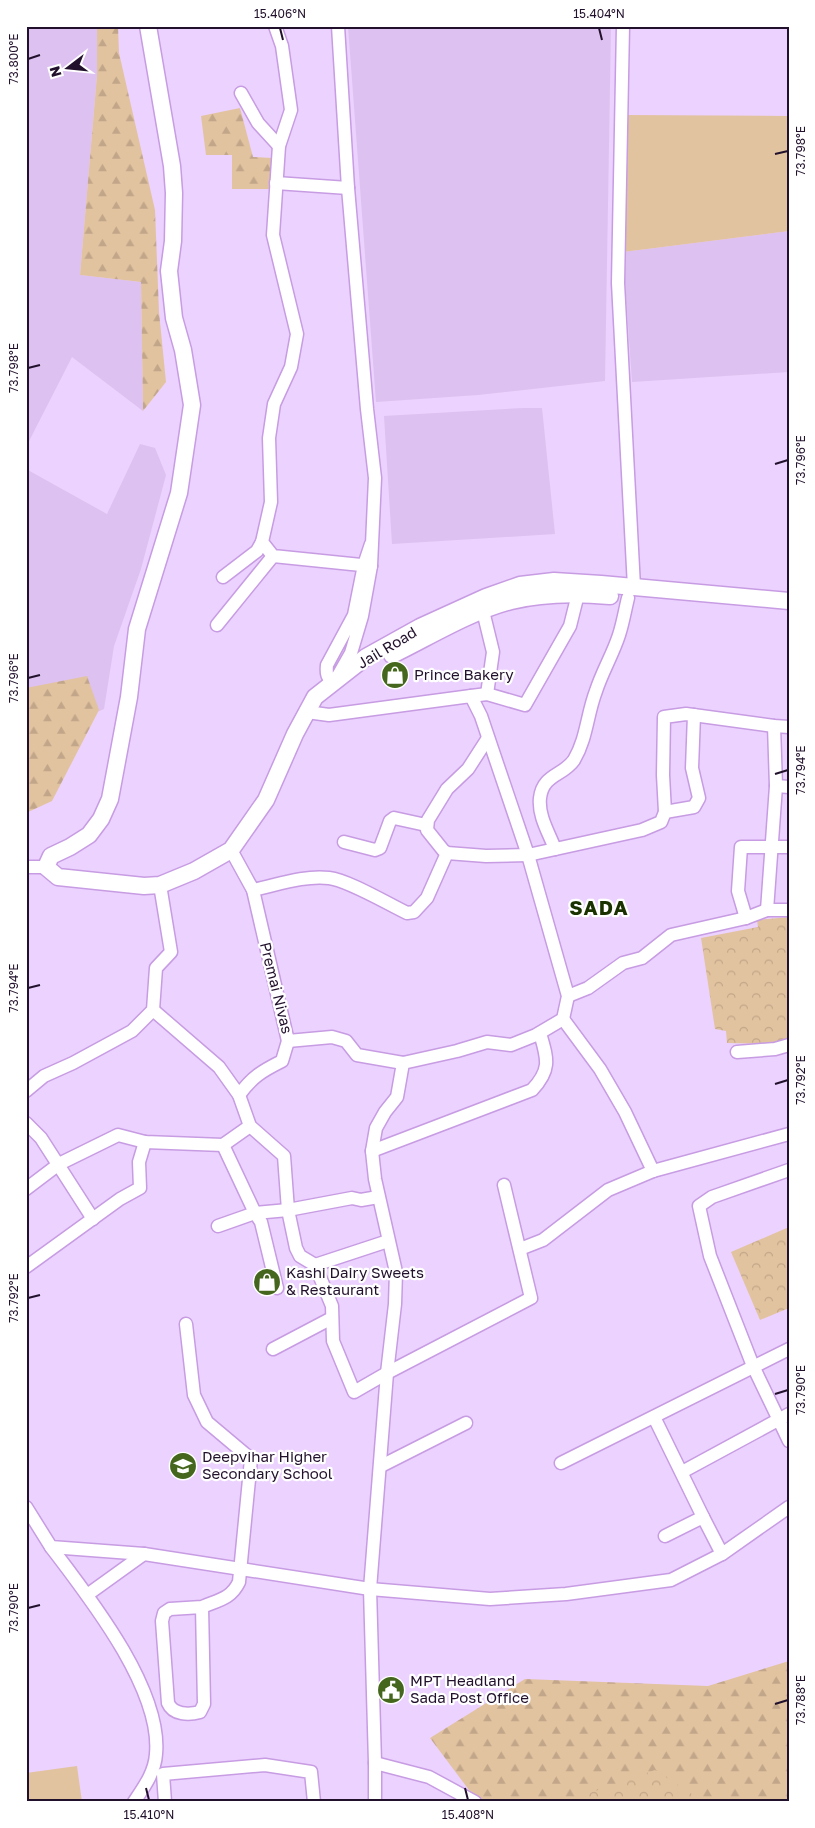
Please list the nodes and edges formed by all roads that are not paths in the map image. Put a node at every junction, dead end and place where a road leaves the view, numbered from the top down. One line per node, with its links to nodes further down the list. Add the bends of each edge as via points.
1 (148, 26): 39 (main road, via 172,166 173,242 169,271 174,318 192,405 179,492 137,629 129,697 110,799 101,819 89,834 51,856)
2 (274, 26): 6 (street, via 282,46 290,110)
3 (338, 26): 8 (street)
4 (623, 26): 13 (street, via 618,282)
5 (242, 93): 6 (street, via 258,123)
6 (279, 146): 7 (street)
7 (276, 183): 8 (street); 9 (street, via 273,235 297,334 291,367 274,404 268,438 271,502)
8 (348, 188): 11 (street, via 375,478)
9 (262, 542): 10 (street); 12 (street, via 257,551)
10 (273, 556): 11 (street); 18 (street)
11 (367, 565): 19 (street, via 362,616 351,653)
12 (223, 577)
13 (631, 592): 14 (main road, Jail Road); 15 (main road, Jail Road); 17 (main road, Jail Road); 19 (main road, Jail Road, via 554,581 520,585 486,596 420,628 366,657); 34 (street, via 620,635 595,692 586,734 573,761 543,787 541,811)
14 (578, 594): 16 (main road, Jail Road, via 532,596); 20 (street, via 570,626 525,705)
15 (789, 601)
16 (483, 611): 19 (main road, Jail Road, via 344,681); 20 (street, via 493,652)
17 (789, 612)
18 (217, 625)
19 (334, 683): 22 (main road, via 315,697)
20 (487, 694): 21 (street)
21 (471, 696): 22 (street, via 329,715); 26 (street)
22 (306, 712): 35 (main road, via 266,800)
23 (694, 716): 24 (street); 29 (street, via 692,768 699,798 694,807); 29 (street, via 664,717)
24 (774, 726): 25 (street); 27 (street)
25 (789, 727)
26 (488, 738): 30 (street, via 468,769 447,789); 37 (street)
27 (776, 786): 28 (street); 32 (street)
28 (789, 787)
29 (666, 812): 34 (street, via 661,822 642,830)
30 (426, 825): 31 (street, via 394,818 380,848 375,850); 36 (street)
31 (344, 842)
32 (772, 846): 33 (street); 42 (street); 44 (street, via 741,847 738,891)
33 (789, 848)
34 (555, 849): 37 (street)
35 (231, 850): 40 (main road); 41 (street, Premai Nivas)
36 (447, 853): 37 (street, via 486,856); 41 (street, via 427,898 414,912 407,913 331,878 315,877)
37 (528, 854): 45 (street)
38 (26, 867): 39 (street)
39 (46, 867): 40 (main road, via 58,877)
40 (160, 885): 46 (street, via 171,952 156,968)
41 (252, 890): 49 (street, Premai Nivas)
42 (767, 910): 43 (street); 44 (street)
43 (789, 910)
44 (746, 918): 45 (street, via 671,935 642,958 623,963 588,988)
45 (568, 996): 47 (street)
46 (153, 1010): 53 (street, via 132,1030 44,1076); 54 (street, via 220,1067)
47 (563, 1019): 48 (street); 63 (street, via 605,1078)
48 (540, 1033): 52 (street, via 511,1045 487,1042); 60 (street, via 547,1056 546,1066 543,1078 532,1090)
49 (288, 1041): 52 (street, Premai Nivas, via 332,1037 346,1041 357,1055); 54 (street, via 282,1061 261,1071)
50 (789, 1045): 51 (street, via 776,1050)
51 (736, 1052)
52 (403, 1063): 60 (street, via 397,1097 376,1128)
53 (26, 1091)
54 (239, 1095): 56 (street)
55 (26, 1123): 61 (street)
56 (250, 1126): 59 (street); 67 (street, via 284,1156)
57 (789, 1134): 63 (street)
58 (145, 1142): 59 (street); 61 (street, via 118,1135); 69 (street, via 138,1162 140,1188)
59 (223, 1145): 68 (street)
60 (372, 1150): 66 (street)
61 (59, 1164): 65 (street); 69 (street)
62 (789, 1170): 80 (street, via 712,1197 699,1206 710,1256)
63 (653, 1171): 72 (street, via 608,1190 543,1240)
64 (504, 1185): 72 (street)
65 (26, 1189)
66 (378, 1197): 67 (street, via 352,1198); 71 (street)
67 (288, 1210): 68 (street); 73 (street, via 296,1248 300,1256)
68 (255, 1213): 70 (street); 75 (street, via 261,1222)
69 (93, 1219): 74 (street)
70 (218, 1226)
71 (388, 1241): 73 (street); 81 (street, via 396,1272)
72 (520, 1249): 81 (street, via 531,1298)
73 (315, 1265): 76 (street, via 332,1306)
74 (26, 1267)
75 (277, 1288)
76 (332, 1318): 78 (street); 81 (street, via 333,1341 354,1392)
77 (186, 1324): 96 (street, via 194,1394 208,1422 251,1459)
78 (273, 1349)
79 (789, 1349): 80 (street)
80 (753, 1366): 82 (street); 83 (street)
81 (387, 1372): 87 (street)
82 (784, 1416): 85 (street); 88 (street)
83 (654, 1417): 86 (street); 88 (street)
84 (466, 1423): 87 (street)
85 (789, 1441)
86 (561, 1463)
87 (381, 1466): 97 (street)
88 (682, 1472): 91 (street)
89 (789, 1507): 95 (street)
90 (26, 1508): 93 (street)
91 (703, 1517): 92 (street); 95 (street)
92 (665, 1536)
93 (51, 1547): 94 (street); 98 (street)
94 (144, 1554): 96 (street); 98 (street)
95 (722, 1554): 97 (street, via 671,1580 566,1594 490,1599)
96 (242, 1569): 97 (street); 99 (street, via 235,1592)
97 (370, 1589): 100 (street)
98 (88, 1595): 101 (street, via 130,1662 156,1730 156,1755 149,1780)
99 (202, 1606): 99 (street, via 204,1704 200,1712 177,1712 168,1703 162,1621 164,1613 170,1609)
100 (375, 1763): 104 (street); 105 (street, via 429,1777)
101 (134, 1802)
102 (165, 1802): 103 (street, via 163,1774 265,1765 311,1772)
103 (314, 1802)
104 (375, 1802)
105 (475, 1802)

